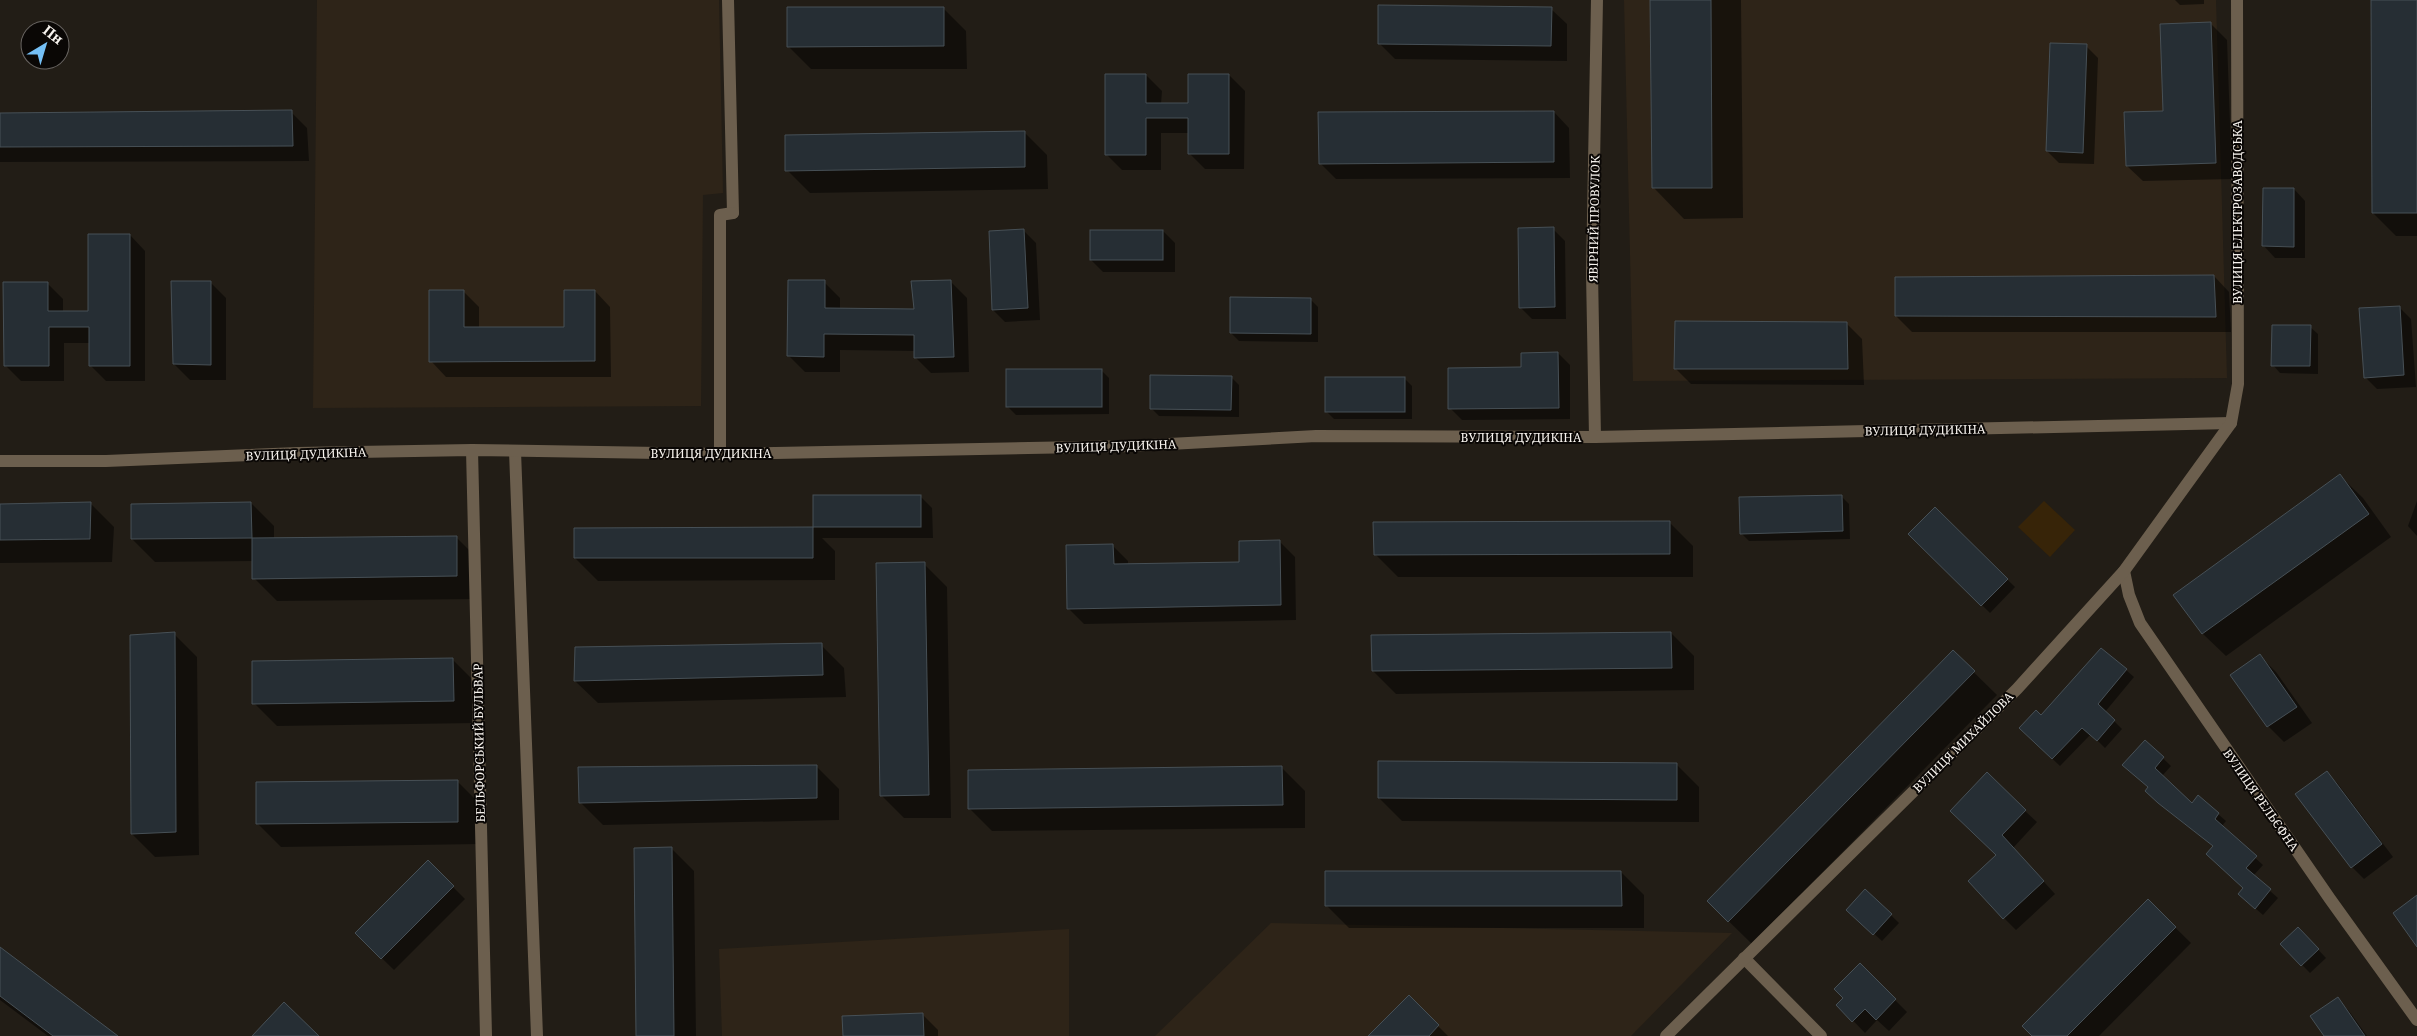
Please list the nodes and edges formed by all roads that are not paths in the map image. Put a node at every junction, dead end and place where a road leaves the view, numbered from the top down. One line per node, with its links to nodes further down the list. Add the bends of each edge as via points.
1 (728, 0): 8 (street, via 733,213 720,215)
2 (1597, 0): 5 (street, ЯВІРНИЙ ПРОВУЛОК, via 1592,273)
3 (2237, 0): 4 (street, ВУЛИЦЯ ЕЛЕКТРОЗАВОДСЬКА, via 2238,384)
4 (2232, 423): 5 (street, ВУЛИЦЯ ДУДИКІНА); 10 (street, ВУЛИЦЯ МИХАЙЛОВА)
5 (1595, 437): 8 (street, ВУЛИЦЯ ДУДИКІНА, via 1316,436 1132,446)
6 (472, 450): 7 (street, ВУЛИЦЯ ДУДИКІНА); 9 (street, ВУЛИЦЯ ДУДИКІНА); 13 (street, БЕЛЬФОРСЬКИЙ БУЛЬВАР)
7 (515, 451): 8 (street, ВУЛИЦЯ ДУДИКІНА); 14 (street)
8 (720, 454)
9 (0, 462)
10 (2124, 571): 11 (street, ВУЛИЦЯ МИХАЙЛОВА, via 2017,688); 12 (street, ВУЛИЦЯ РЕЛЬЄФНА, via 2140,623)
11 (1744, 958): 15 (street, ВУЛИЦЯ МИХАЙЛОВА); 16 (street)
12 (2417, 1020)
13 (486, 1036)
14 (536, 1036)
15 (1666, 1036)
16 (1821, 1036)

